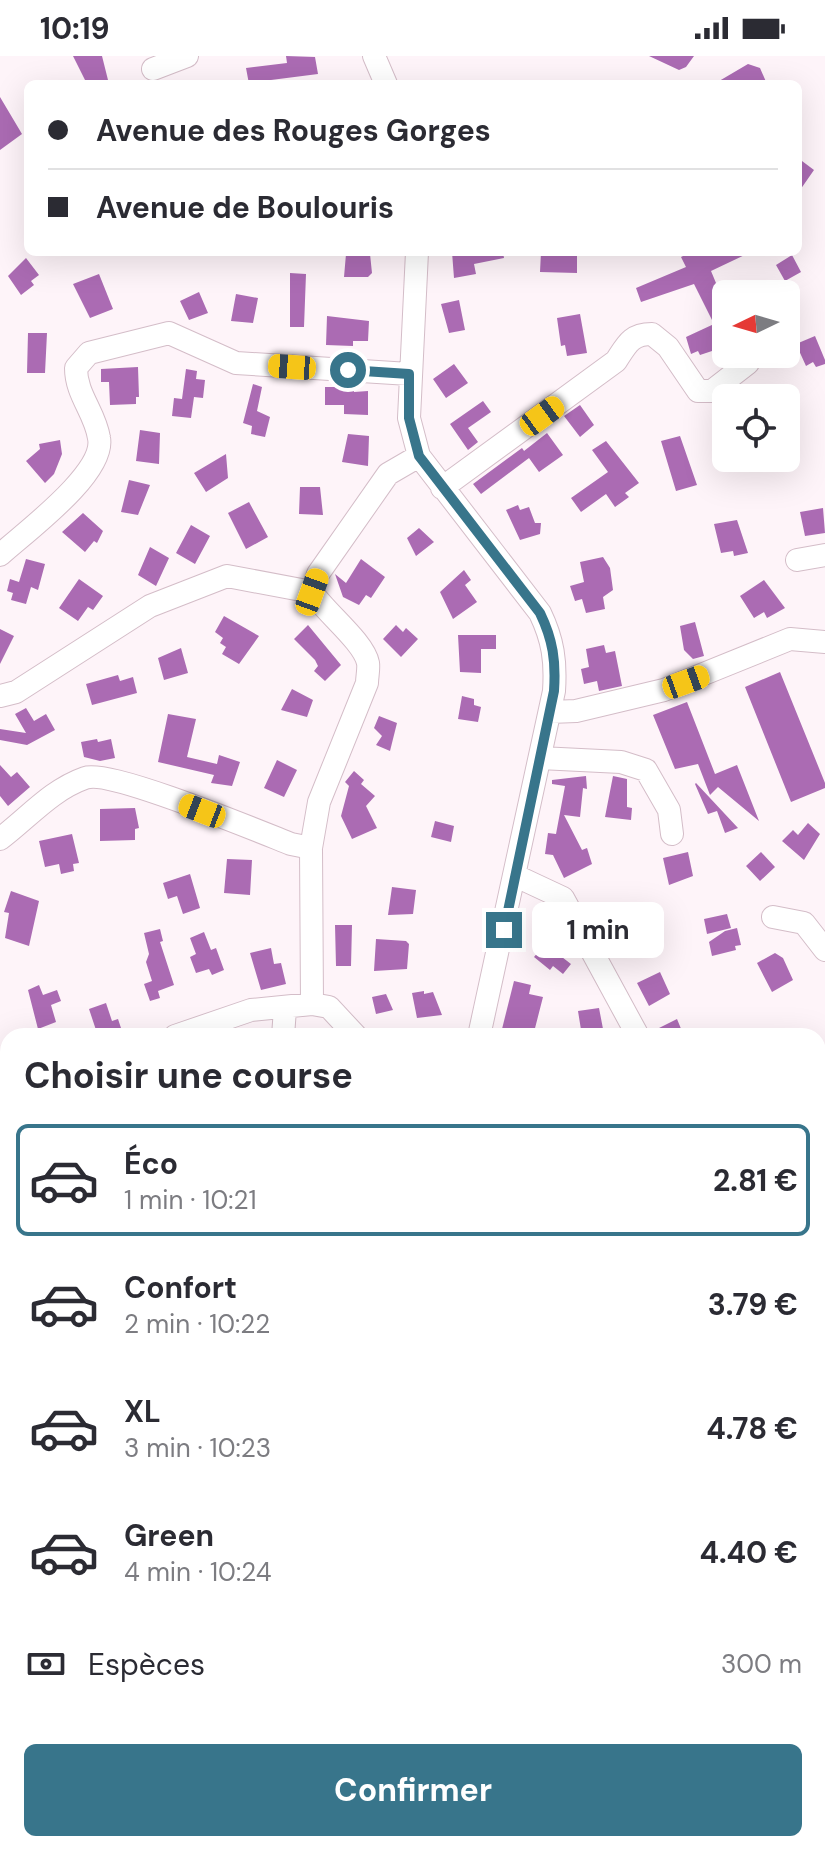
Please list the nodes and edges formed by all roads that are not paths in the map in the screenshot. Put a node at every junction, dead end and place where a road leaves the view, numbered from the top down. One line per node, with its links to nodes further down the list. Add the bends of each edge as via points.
1 (187, 56): 3 (street)
2 (374, 56): 4 (street)
3 (153, 69)
4 (384, 80)
5 (417, 256): 7 (street)
6 (742, 368): 9 (street, via 712,391 698,391 668,347 652,334 638,334 616,361)
7 (409, 374): 8 (street, via 409,418); 10 (street, via 236,363 169,333 89,353 76,368 76,386 100,442 96,459 83,479)
8 (419, 456): 9 (street); 13 (street, via 388,474 318,574)
9 (442, 488): 16 (street, via 540,613 556,664)
10 (0, 555)
11 (825, 555): 12 (street)
12 (797, 560)
13 (312, 592): 15 (street, via 227,576 150,606 16,692); 20 (street, via 368,663 367,683 319,802)
14 (825, 642): 16 (street, via 790,639 664,690)
15 (0, 696)
16 (550, 712): 17 (street)
17 (540, 758): 18 (street, via 621,762 646,770 669,810); 21 (street)
18 (672, 834)
19 (0, 839): 20 (street, via 53,793 89,776 144,789)
20 (311, 848): 24 (street)
21 (516, 876): 29 (street); 30 (street, via 563,898)
22 (773, 917): 23 (street, via 804,923)
23 (825, 950)
24 (312, 1004): 25 (street); 28 (street, via 329,1007)
25 (285, 1009): 26 (street, via 251,1010); 27 (street)
26 (198, 1028)
27 (284, 1028)
28 (349, 1028)
29 (481, 1028)
30 (634, 1028)

